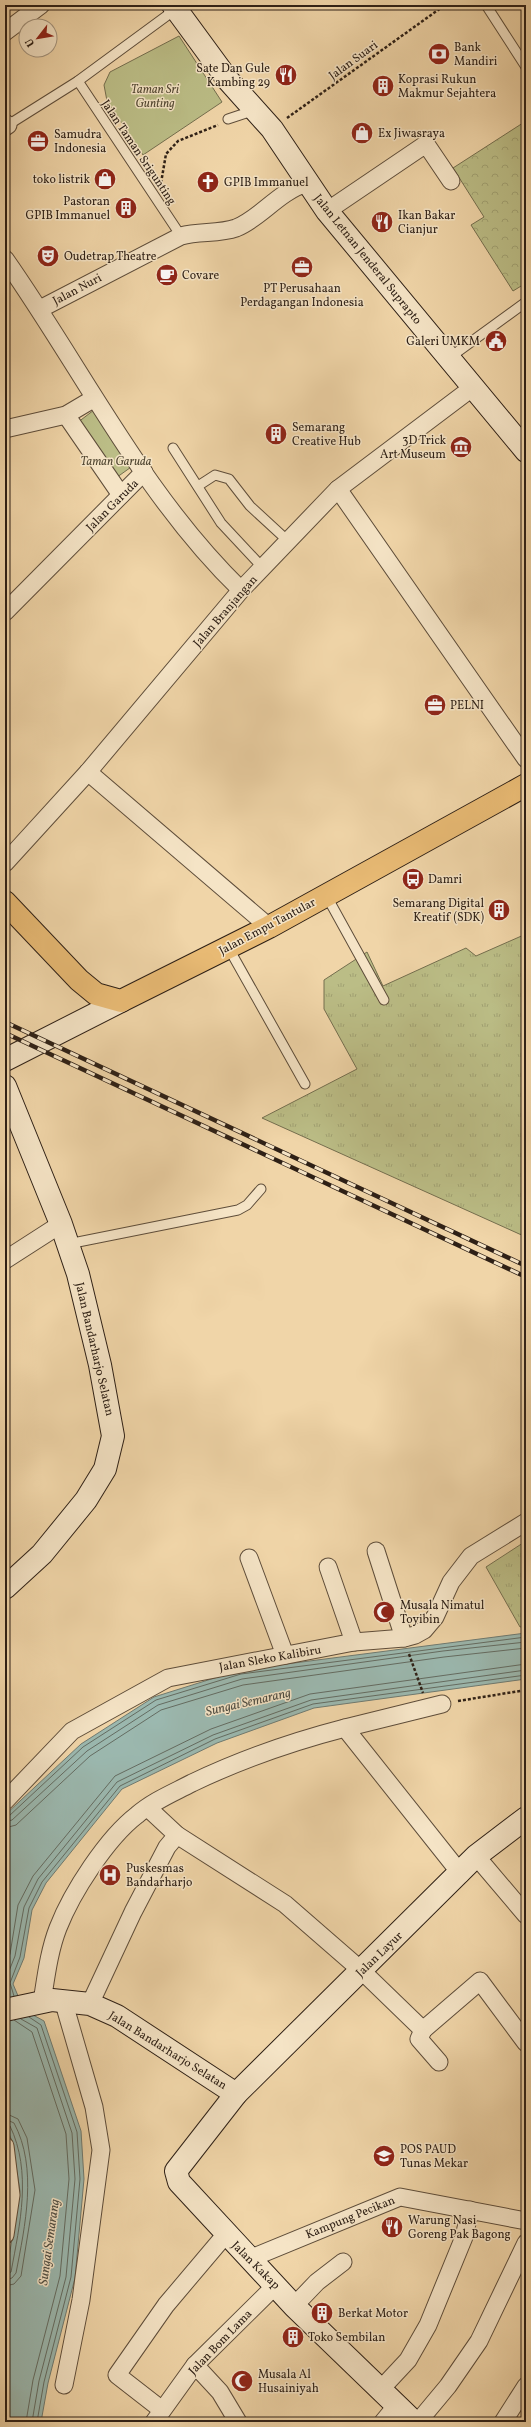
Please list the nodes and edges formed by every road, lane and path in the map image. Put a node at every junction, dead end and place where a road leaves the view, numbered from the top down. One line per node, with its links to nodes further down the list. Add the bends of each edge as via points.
1 (41, 5): 5 (street)
2 (445, 5): 11 (path, Jalan Suari)
3 (486, 5): 6 (lane)
4 (177, 6): 7 (lane); 8 (street, Jalan Letnan Jenderal Suprapto, via 228,80)
5 (5, 32)
6 (526, 67)
7 (78, 81): 10 (lane); 14 (lane, Jalan Taman Srigunting)
8 (256, 110): 9 (lane); 11 (street, Jalan Letnan Jenderal Suprapto)
9 (228, 119): 14 (path, via 178,141 166,154)
10 (6, 125)
11 (272, 129): 13 (street, Jalan Letnan Jenderal Suprapto)
12 (451, 181): 15 (street, via 426,144)
13 (307, 183): 15 (street, Jalan Letnan Jenderal Suprapto); 16 (street, Jalan Nuri, via 291,188 236,228)
14 (157, 201): 16 (lane, Jalan Taman Srigunting)
15 (327, 211): 20 (street, Jalan Letnan Jenderal Suprapto)
16 (181, 236): 19 (street, Jalan Nuri)
17 (5, 259): 19 (street)
18 (526, 302): 20 (lane)
19 (40, 309): 22 (street)
20 (448, 359): 21 (street, Jalan Letnan Jenderal Suprapto)
21 (472, 388): 26 (street, Jalan Letnan Jenderal Suprapto); 29 (street, Jalan Branjangan)
22 (93, 399): 23 (street); 27 (street)
23 (66, 416): 24 (street); 30 (street)
24 (5, 429)
25 (173, 448): 28 (lane)
26 (526, 451)
27 (144, 472): 30 (street, Jalan Garuda); 33 (street, Jalan Garuda, via 195,541)
28 (198, 486): 31 (lane, via 215,474 230,479 250,506); 32 (lane, via 221,523)
29 (338, 489): 31 (street, Jalan Branjangan); 35 (street)
30 (122, 495): 34 (street, Jalan Garuda)
31 (288, 541): 32 (street, Jalan Branjangan)
32 (263, 568): 33 (street, Jalan Branjangan)
33 (241, 590): 36 (street, Jalan Branjangan)
34 (5, 612)
35 (526, 759)
36 (88, 772): 38 (street, Jalan Branjangan); 41 (street)
37 (526, 785): 39 (main road, Jalan Empu Tantular)
38 (5, 863)
39 (326, 895): 41 (main road, Jalan Empu Tantular); 43 (lane)
40 (5, 902): 44 (main road, via 79,980 96,994)
41 (269, 927): 42 (main road, Jalan Empu Tantular)
42 (228, 947): 44 (main road, Jalan Empu Tantular); 46 (lane)
43 (384, 1000)
44 (121, 1001): 45 (street, Jalan Empu Tantular)
45 (5, 1060)
46 (305, 1084)
47 (5, 1086): 49 (street, Jalan Bandarharjo Selatan)
48 (261, 1189): 49 (lane, via 247,1205 238,1210)
49 (65, 1234): 50 (street); 55 (street, Jalan Bandarharjo Selatan, via 78,1274 100,1365 113,1436 105,1469 86,1500 42,1554)
50 (5, 1260)
51 (526, 1522): 56 (street, Jalan Sleko Kalibiru, via 471,1556 451,1582 442,1605 431,1622 424,1630)
52 (376, 1551): 56 (street)
53 (249, 1558): 58 (street)
54 (328, 1567): 57 (street)
55 (5, 1588)
56 (404, 1638): 57 (street, Jalan Sleko Kalibiru)
57 (354, 1642): 58 (street, Jalan Sleko Kalibiru)
58 (285, 1655): 64 (street, Jalan Sleko Kalibiru, via 183,1674 159,1682 72,1731)
59 (410, 1655): 60 (path)
60 (422, 1689)
61 (526, 1690): 62 (path)
62 (442, 1704): 63 (street)
63 (345, 1728): 65 (street, via 282,1745 234,1763 160,1799); 69 (street)
64 (5, 1801)
65 (148, 1808): 67 (street); 73 (street, via 116,1834 70,1903 58,1928)
66 (526, 1818): 68 (street, Jalan Layur)
67 (177, 1835): 71 (street, via 285,1904); 74 (street, via 133,1912)
68 (476, 1856): 69 (street, Jalan Layur); 70 (street)
69 (461, 1874): 71 (street, Jalan Layur)
70 (526, 1915)
71 (362, 1971): 76 (street); 79 (street, Jalan Layur)
72 (63, 2000): 73 (street, Jalan Bandarharjo Selatan); 74 (street, Jalan Bandarharjo Selatan); 91 (street, via 94,2107 101,2150 81,2300)
73 (36, 2003): 75 (street, Jalan Bandarharjo Selatan)
74 (90, 2004): 79 (street, Jalan Bandarharjo Selatan, via 116,2016)
75 (5, 2010)
76 (423, 2030): 77 (street, via 480,1982); 78 (street, via 419,2039)
77 (526, 2043)
78 (439, 2062)
79 (236, 2094): 83 (street, Jalan Kakap, via 179,2165 176,2173 179,2182)
80 (5, 2146): 84 (street, via 11,2195)
81 (470, 2210): 82 (street, Kampung Pecikan); 86 (street, Kampung Pecikan, via 400,2197); 93 (street, via 464,2237 428,2325 408,2360)
82 (526, 2221)
83 (226, 2234): 86 (street, Jalan Kakap); 95 (street, via 166,2305 117,2376)
84 (5, 2235)
85 (526, 2243): 99 (street, via 479,2341 448,2386)
86 (249, 2259): 88 (street, Jalan Kakap)
87 (343, 2262): 89 (street, via 317,2282)
88 (276, 2284): 89 (street, Jalan Kakap); 90 (street, Jalan Bom Lama)
89 (294, 2306): 93 (street, Jalan Kakap)
90 (195, 2365): 95 (street, Jalan Bom Lama); 96 (street, via 220,2392)
91 (64, 2385)
92 (526, 2386): 100 (street)
93 (380, 2390): 94 (street, Jalan Kakap)
94 (396, 2405): 97 (street); 98 (street, Jalan Kakap)
95 (158, 2416)
96 (238, 2422)
97 (383, 2422)
98 (414, 2422)
99 (418, 2422)
100 (503, 2422)

